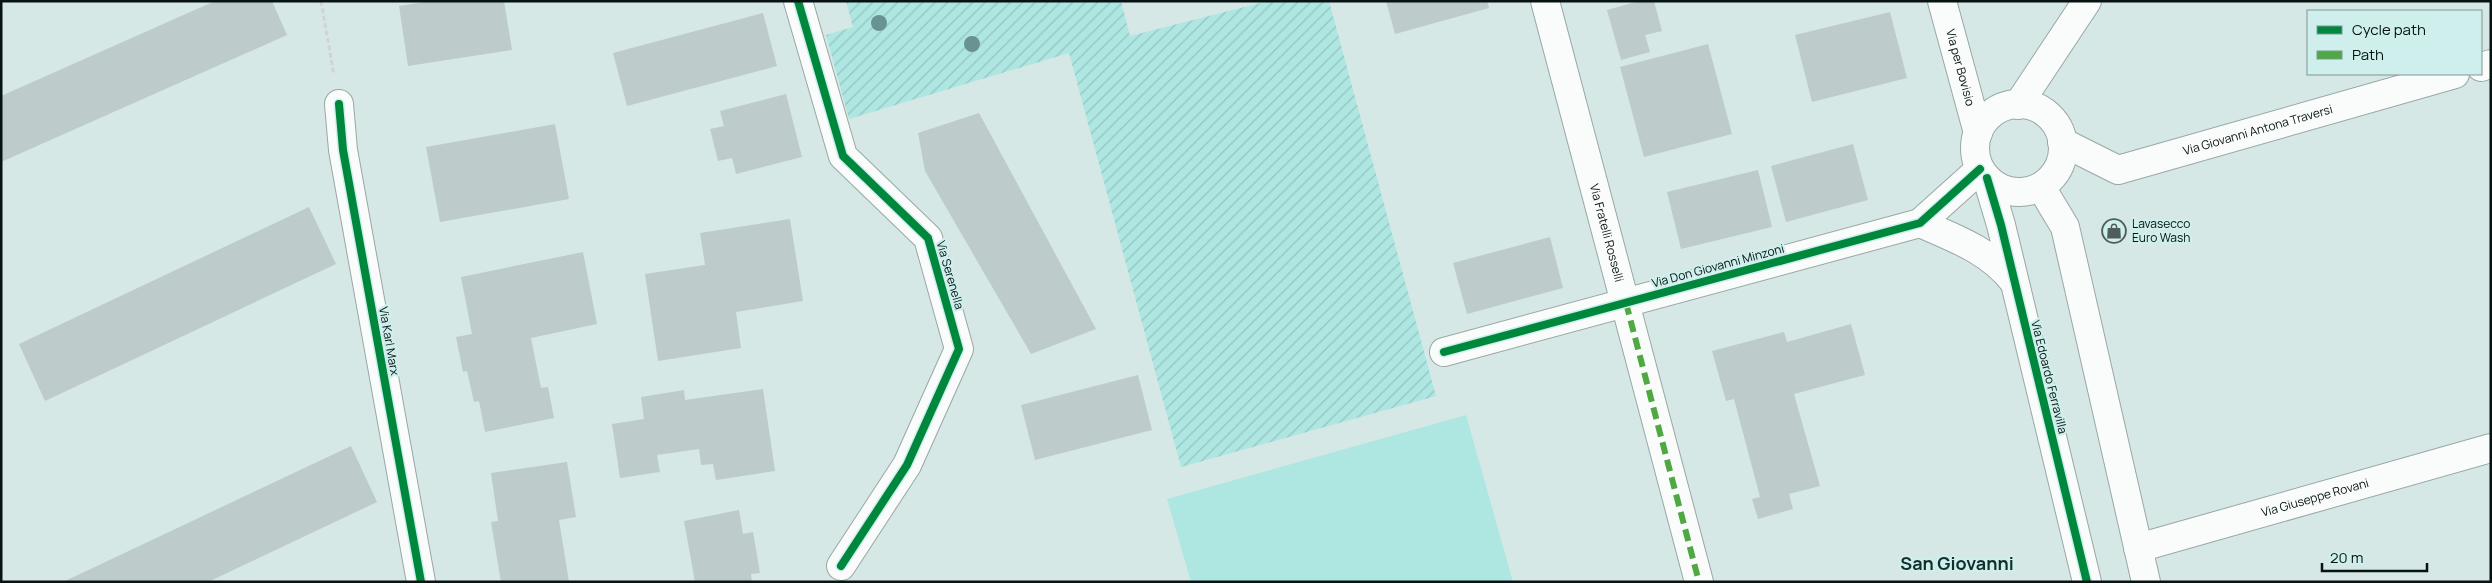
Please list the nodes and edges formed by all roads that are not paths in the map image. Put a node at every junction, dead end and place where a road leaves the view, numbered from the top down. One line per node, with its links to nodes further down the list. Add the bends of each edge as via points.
1 (798, 1): 18 (street, Via Serenella, via 843,156 928,238 959,349 907,465)
2 (1545, 1): 14 (street, Via Fratelli Rosselli)
3 (1942, 1): 8 (street, Via per Bovisio)
4 (2087, 1): 7 (street)
5 (2451, 75): 9 (street, Via Giovanni Antona Traversi, via 2118,170)
6 (339, 104): 19 (street, Via Karl Marx, via 343,150)
7 (2018, 104): 8 (street, via 1994,112); 9 (street, via 2042,111 2052,119)
8 (1978, 133): 10 (street, via 1976,157)
9 (2062, 142): 11 (street, via 2058,168)
10 (1984, 174): 11 (street, via 1999,187 2013,192 2028,192); 12 (street, Via Don Giovanni Minzoni); 13 (street, Via Edoardo Ferravilla, via 2001,225)
11 (2041, 187): 17 (street, via 2065,227)
12 (1920, 223): 13 (street, via 1990,257); 14 (street, Via Don Giovanni Minzoni)
13 (2014, 282): 21 (street, Via Edoardo Ferravilla)
14 (1626, 303): 15 (street, Via Don Giovanni Minzoni); 20 (street, Via Fratelli Rosselli)
15 (1444, 352)
16 (2491, 448): 17 (street, Via Giuseppe Rovani)
17 (2138, 548): 22 (street)
18 (841, 566)
19 (421, 582)
20 (1699, 582)
21 (2087, 582)
22 (2146, 582)

